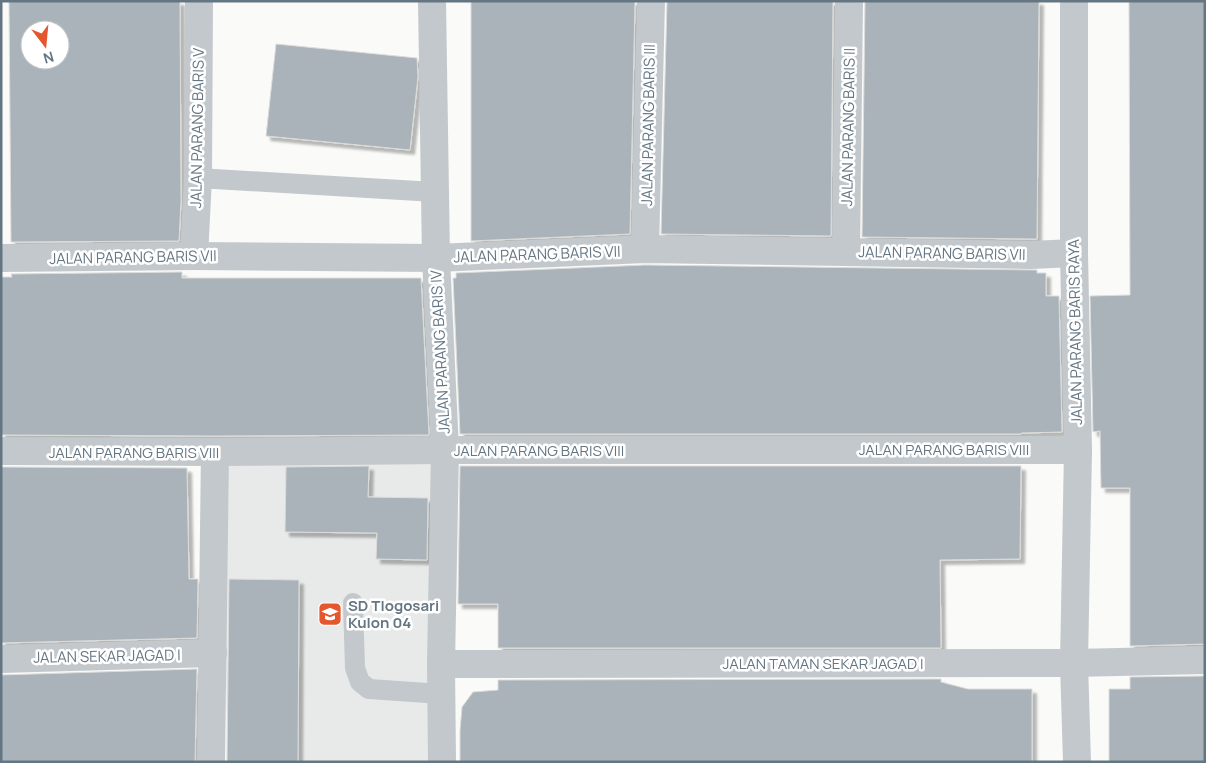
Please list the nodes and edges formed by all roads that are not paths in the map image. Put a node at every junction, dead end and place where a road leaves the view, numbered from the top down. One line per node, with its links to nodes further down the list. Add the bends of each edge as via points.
1 (199, 1): 6 (street, JALAN PARANG BARIS V)
2 (432, 1): 7 (street, JALAN PARANG BARIS IV)
3 (651, 1): 8 (street, JALAN PARANG BARIS III)
4 (849, 1): 9 (street, JALAN PARANG BARIS II)
5 (1074, 1): 10 (street, JALAN PARANG BARIS RAYA)
6 (198, 178): 7 (lane); 11 (street, JALAN PARANG BARIS V)
7 (436, 192): 13 (street, JALAN PARANG BARIS IV)
8 (645, 249): 9 (street, JALAN PARANG BARIS VII); 13 (street, JALAN PARANG BARIS VII)
9 (846, 252): 10 (street, JALAN PARANG BARIS VII)
10 (1074, 253): 16 (street, JALAN PARANG BARIS RAYA)
11 (194, 256): 12 (street, JALAN PARANG BARIS VII); 13 (street, JALAN PARANG BARIS VII)
12 (1, 258)
13 (436, 258): 15 (street, JALAN PARANG BARIS IV)
14 (1, 450): 17 (street, JALAN PARANG BARIS VIII)
15 (445, 450): 16 (street, JALAN PARANG BARIS VIII); 17 (street, JALAN PARANG BARIS VIII); 23 (street, JALAN PARANG BARIS IV)
16 (1078, 450): 22 (street, JALAN PARANG BARIS RAYA)
17 (215, 452): 19 (street)
18 (353, 603): 24 (lane, via 355,668 360,682 369,689)
19 (213, 653): 20 (street, JALAN SEKAR JAGAD I); 25 (street)
20 (1, 659)
21 (1205, 660): 22 (street, JALAN TAMAN SEKAR JAGAD I)
22 (1074, 663): 23 (street, JALAN TAMAN SEKAR JAGAD I); 27 (street, JALAN PARANG BARIS RAYA)
23 (441, 664): 24 (street, JALAN PARANG BARIS IV)
24 (442, 694): 26 (street, JALAN PARANG BARIS IV)
25 (212, 762)
26 (442, 762)
27 (1077, 762)

